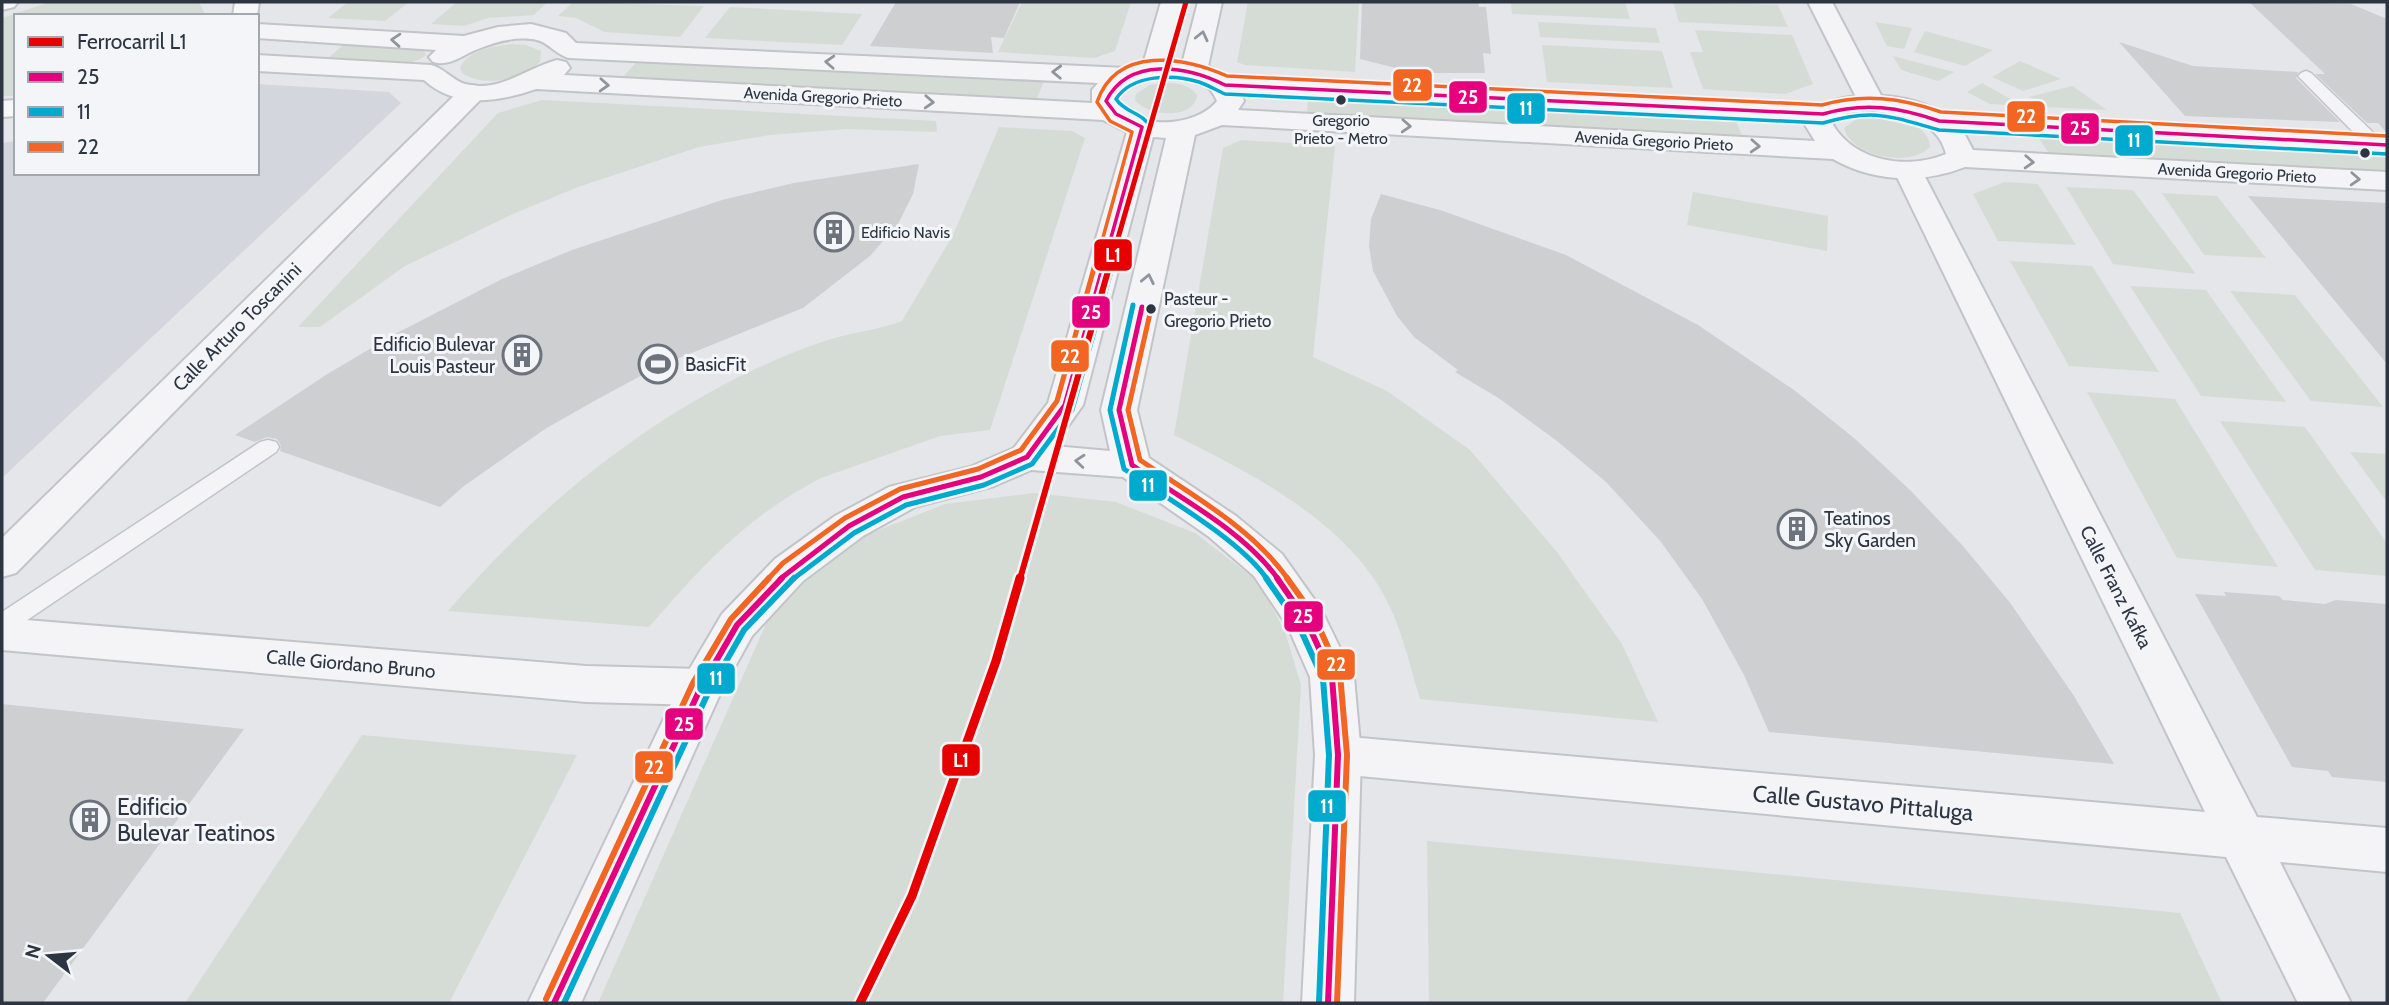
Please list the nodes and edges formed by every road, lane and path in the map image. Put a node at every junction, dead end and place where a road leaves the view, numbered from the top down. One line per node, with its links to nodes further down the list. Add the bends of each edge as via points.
1 (1173, 2): 8 (street)
2 (1210, 2): 9 (street, one-way to 2)
3 (1820, 2): 16 (street)
4 (259, 31): 5 (street, one-way to 4)
5 (464, 44): 6 (street, via 507,33 536,32 556,37); 10 (street, via 442,56)
6 (569, 50): 11 (street, Avenida Gregorio Prieto, one-way to 6); 13 (street, via 562,65)
7 (259, 64): 10 (street)
8 (1155, 68): 9 (street, Avenida Gregorio Prieto); 11 (street, Avenida Gregorio Prieto)
9 (1194, 70): 14 (street)
10 (431, 74): 15 (street, via 444,88)
11 (1125, 76): 17 (street, via 1106,92)
12 (2306, 76): 23 (lane)
13 (536, 81): 15 (street); 17 (street, Avenida Gregorio Prieto, one-way to 17)
14 (1225, 85): 18 (street, Avenida Gregorio Prieto); 19 (street, via 1231,101)
15 (472, 93): 31 (street, Calle Arturo Toscanini)
16 (1872, 103): 18 (street, Avenida Gregorio Prieto, via 1843,105); 20 (street, Avenida Gregorio Prieto)
17 (1110, 112): 21 (street)
18 (1823, 114): 24 (street, via 1819,125)
19 (1219, 117): 22 (street); 24 (street, Avenida Gregorio Prieto, one-way to 24)
20 (1939, 121): 23 (street, Avenida Gregorio Prieto); 25 (street, via 1960,144)
21 (1142, 127): 22 (street); 29 (street, via 1065,405)
22 (1182, 130): 30 (street, one-way to 22, via 1119,410)
23 (2381, 145)
24 (1837, 151): 26 (street, Avenida Gregorio Prieto, via 1865,163)
25 (1961, 158): 26 (street, Avenida Gregorio Prieto, via 1937,169); 27 (street, Avenida Gregorio Prieto, one-way to 27)
26 (1908, 171): 36 (street, Calle Franz Kafka)
27 (2387, 181)
28 (268, 447): 32 (lane)
29 (1027, 457): 30 (street, one-way to 29); 34 (street, via 981,477 903,496 849,526 789,570 737,625)
30 (1132, 465): 35 (street, via 1222,526 1268,565 1306,620 1332,677)
31 (2, 562)
32 (2, 624)
33 (2, 634): 34 (street, Calle Giordano Bruno, via 586,684)
34 (701, 687): 38 (street)
35 (1338, 755): 36 (street, Calle Gustavo Pittaluga); 39 (street)
36 (2242, 838): 37 (street, Calle Gustavo Pittaluga); 40 (street, Calle Franz Kafka)
37 (2387, 850)
38 (554, 1003)
39 (1328, 1003)
40 (2325, 1003)

